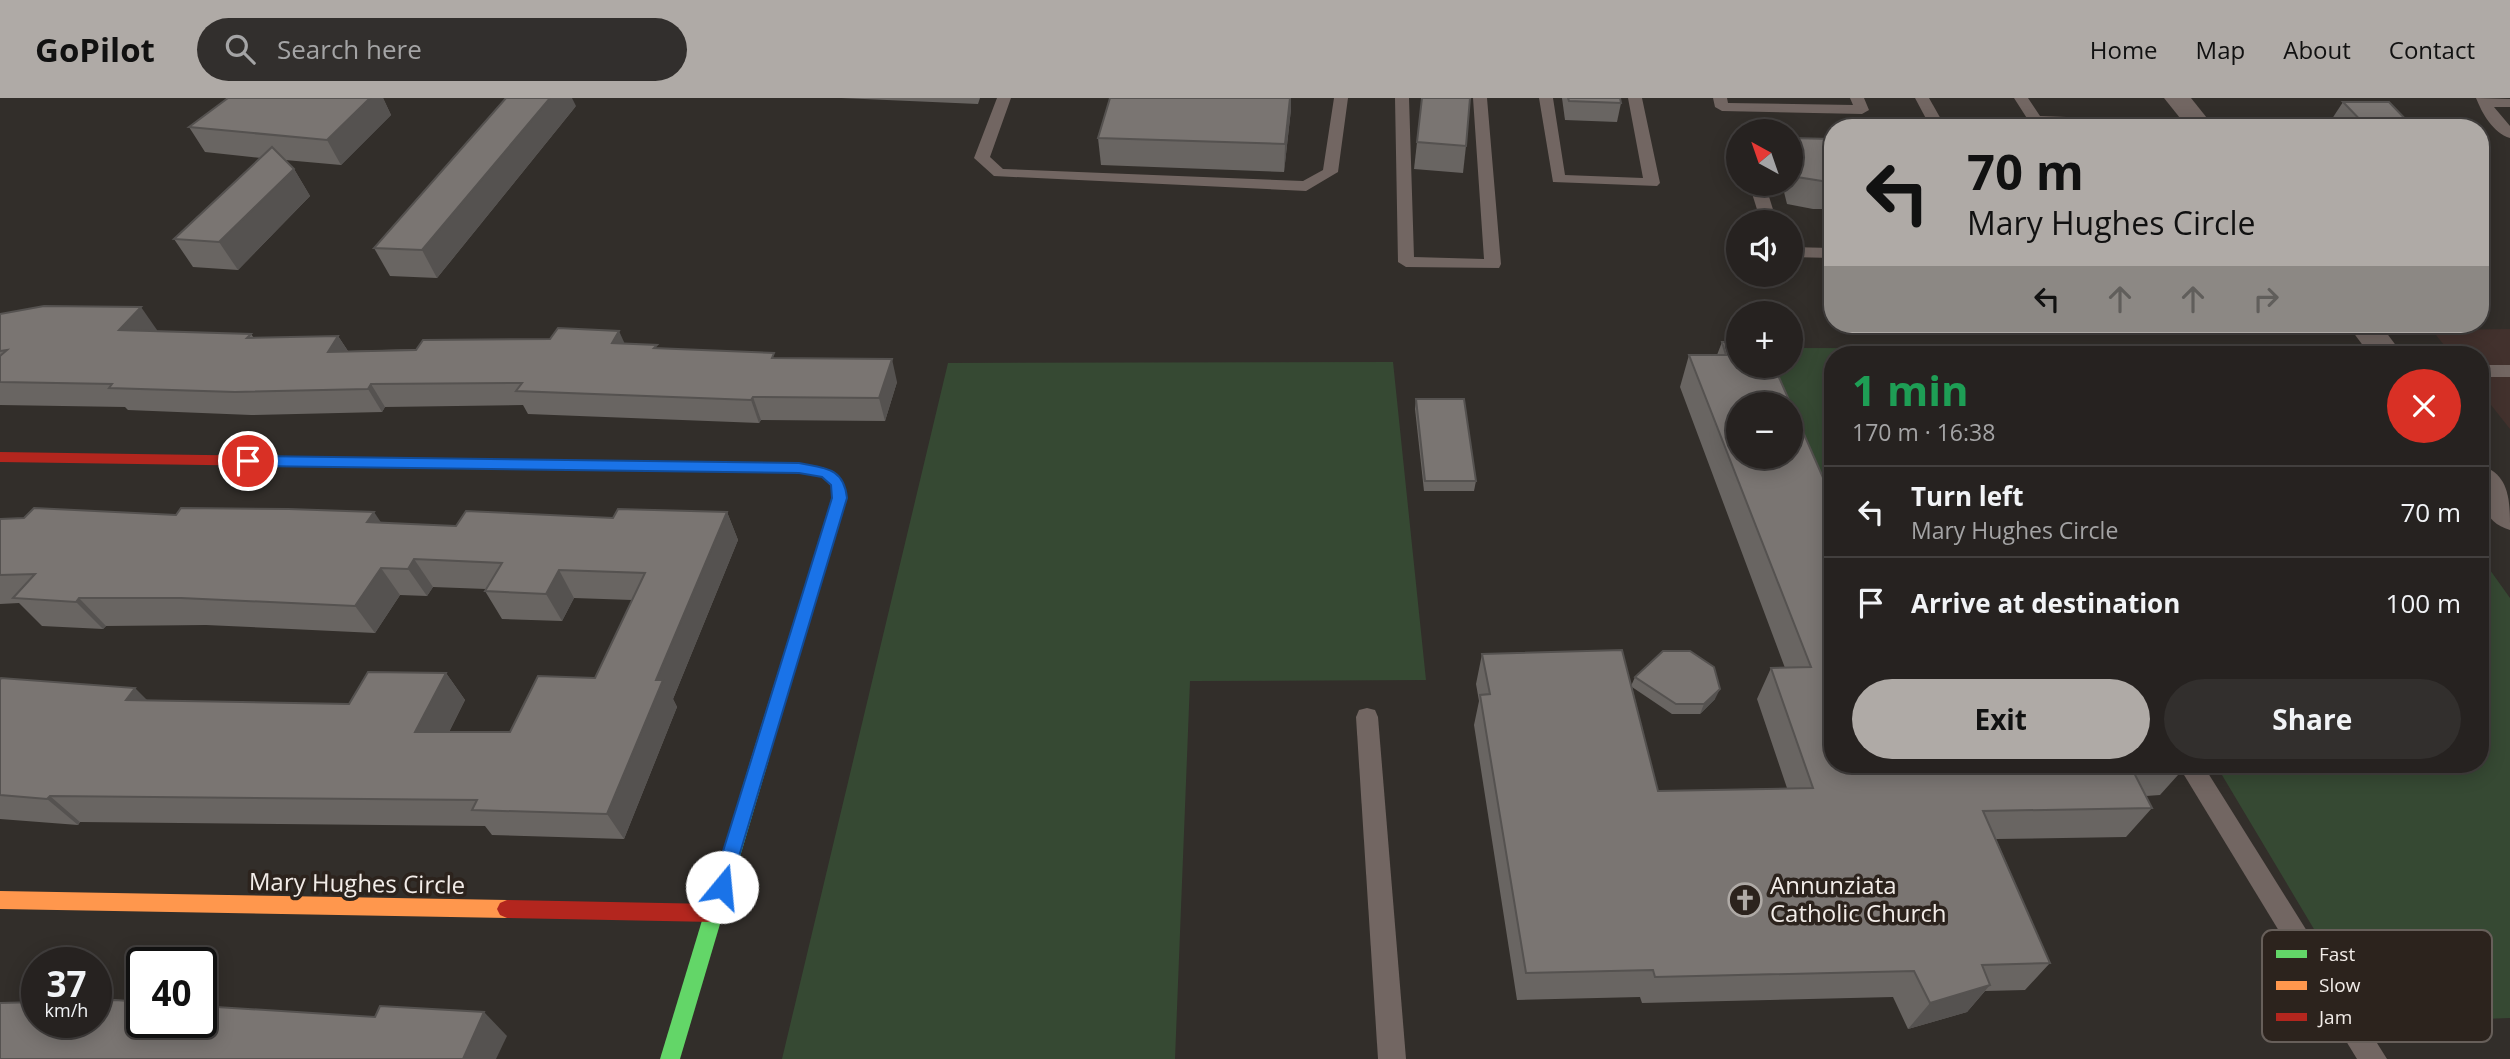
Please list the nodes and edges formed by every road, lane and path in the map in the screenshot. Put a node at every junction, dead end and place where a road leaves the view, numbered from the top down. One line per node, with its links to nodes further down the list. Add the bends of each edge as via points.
1 (1004, 98): 2 (lane, via 982,158 999,173 1306,186 1330,172)
2 (1341, 98)
3 (1402, 98): 4 (lane, via 1406,262 1493,264)
4 (1480, 98)
5 (1546, 98): 6 (lane, via 1558,179 1652,183)
6 (1635, 98)
7 (1720, 98): 8 (lane, via 1722,107 1862,110)
8 (1857, 98)
9 (1922, 98): 14 (lane)
10 (2021, 98): 15 (lane)
11 (2177, 98): 16 (street)
12 (2484, 100): 13 (lane); 17 (lane, via 2490,114)
13 (2510, 103)
14 (1934, 119)
15 (2034, 119)
16 (2194, 119)
17 (2510, 134)
18 (1803, 252): 19 (lane)
19 (1824, 253)
20 (2489, 371): 21 (lane)
21 (2510, 371)
22 (0, 457): 28 (street, via 799,468 826,473 838,484 839,498)
23 (2489, 489): 24 (street)
24 (2510, 517)
25 (1367, 717): 32 (lane)
26 (2195, 773): 29 (lane)
27 (0, 900): 28 (street, Mary Hughes Circle)
28 (714, 913): 31 (street)
29 (2293, 930)
30 (2362, 1042): 33 (lane)
31 (670, 1059)
32 (1392, 1059)
33 (2373, 1059)

